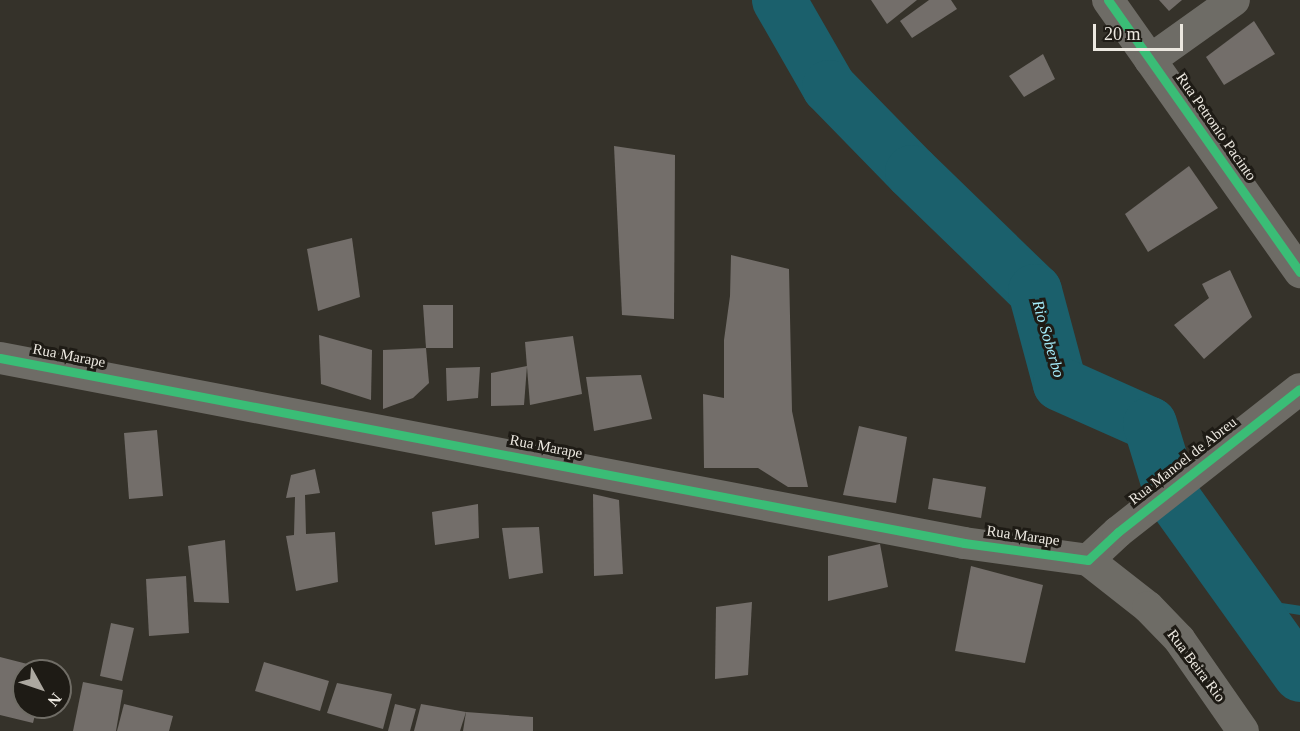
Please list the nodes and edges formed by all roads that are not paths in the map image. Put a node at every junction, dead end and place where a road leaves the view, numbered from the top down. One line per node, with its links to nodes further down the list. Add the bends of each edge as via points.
1 (1108, 0): 3 (street, Rua Petronio Pacinto)
2 (1234, 0): 3 (street)
3 (1150, 60): 4 (street, Rua Petronio Pacinto)
4 (1300, 272)
5 (0, 358): 7 (street, Rua Marape, via 964,543)
6 (1300, 388): 7 (street, Rua Manoel de Abreu)
7 (1088, 560): 8 (street, Rua Beira Rio, via 1148,607 1179,639)
8 (1243, 731)

